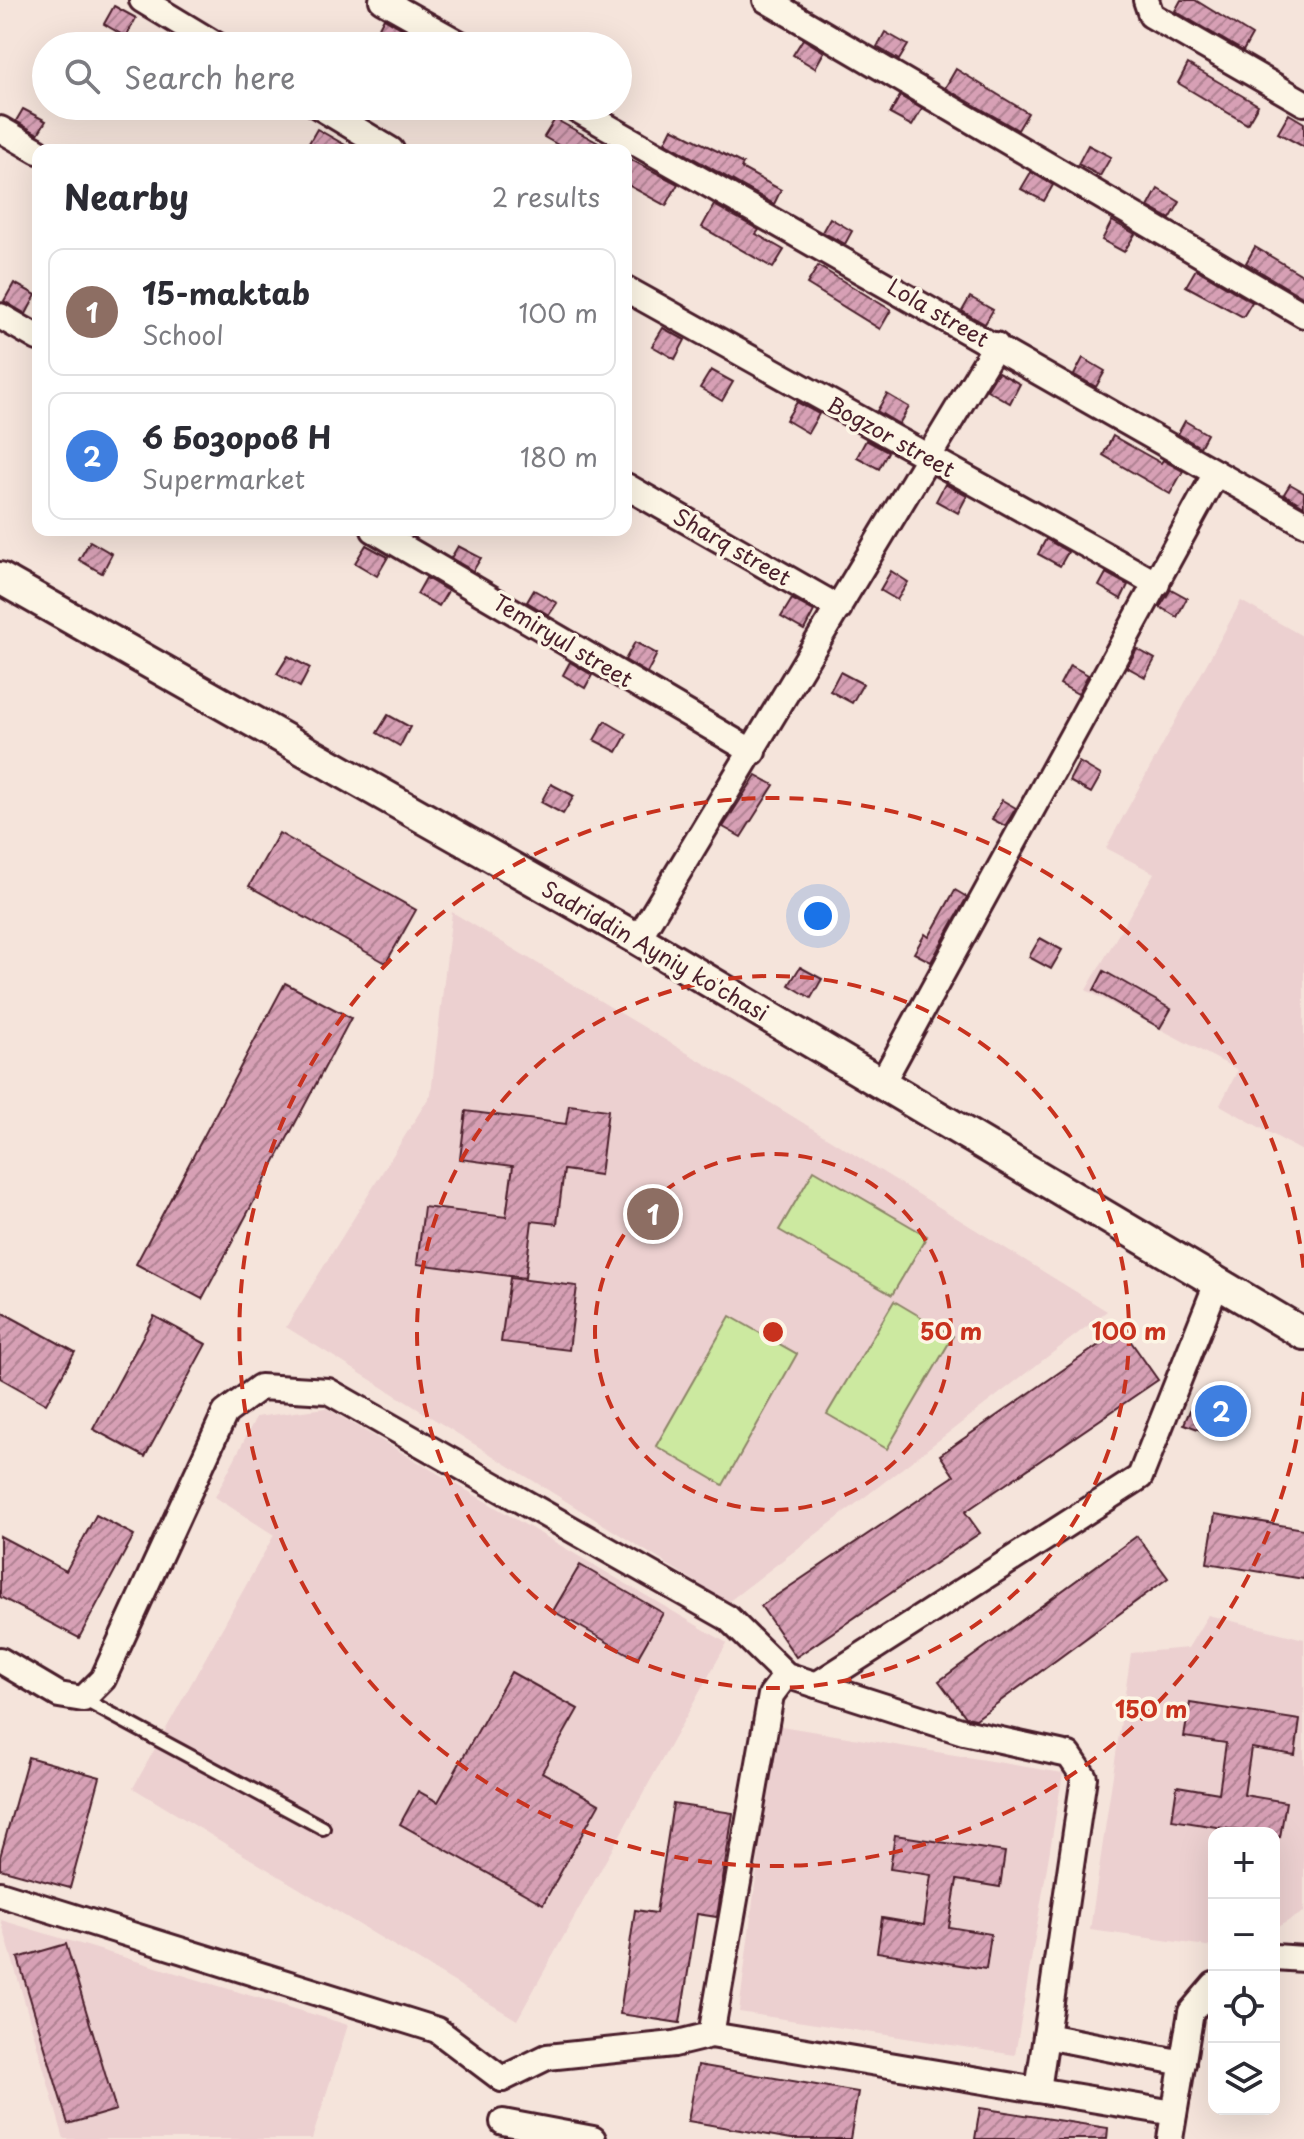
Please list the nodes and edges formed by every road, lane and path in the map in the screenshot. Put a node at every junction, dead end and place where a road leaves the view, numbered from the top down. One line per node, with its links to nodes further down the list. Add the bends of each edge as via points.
1 (142, 0): 5 (street)
2 (382, 0): 6 (street)
3 (766, 0): 14 (street)
4 (1146, 0): 7 (street, via 1151,15)
5 (195, 32)
6 (439, 32)
7 (1304, 103)
8 (341, 120): 11 (street)
9 (596, 120): 17 (street, Lola street)
10 (0, 129): 12 (street)
11 (381, 144)
12 (32, 148)
13 (632, 292): 18 (street, Bogzor street)
14 (1304, 315)
15 (0, 316): 16 (street)
16 (32, 335)
17 (996, 345): 18 (street); 19 (street, Lola street)
18 (930, 459): 24 (street, Bogzor street); 25 (street)
19 (1216, 473): 21 (street, Lola street); 24 (street)
20 (632, 489): 25 (street, Sharq street)
21 (1304, 523)
22 (384, 536): 26 (street, Temiryul street)
23 (0, 578): 27 (street, Sadriddin Ayniy ko'chasi)
24 (1157, 584): 28 (street)
25 (839, 608): 26 (street)
26 (753, 752): 27 (street)
27 (638, 939): 28 (street, Sadriddin Ayniy ko'chasi)
28 (882, 1083): 29 (street, Sadriddin Ayniy ko'chasi)
29 (1217, 1283): 30 (street, Sadriddin Ayniy ko'chasi); 33 (street, via 1140,1477)
30 (1304, 1334)
31 (0, 1660): 34 (street, via 59,1695)
32 (786, 1675): 33 (street); 34 (street, via 728,1618 328,1391 260,1387 225,1413 103,1679); 40 (street, via 771,1695)
33 (816, 1685): 41 (street, via 964,1732 1069,1755 1084,1777)
34 (83, 1699): 35 (lane)
35 (323, 1828)
36 (0, 1894): 43 (street, via 437,2030)
37 (1280, 1957): 38 (street)
38 (1304, 1959)
39 (1208, 1992): 42 (street, via 1191,2012)
40 (711, 2035): 43 (street, via 674,2044 547,2057); 44 (street)
41 (1046, 2036): 42 (street); 44 (street)
42 (1183, 2063): 45 (street)
43 (502, 2079): 46 (street)
44 (1038, 2090): 45 (street)
45 (1174, 2113): 48 (street)
46 (502, 2131): 47 (street)
47 (593, 2139)
48 (1170, 2139)

